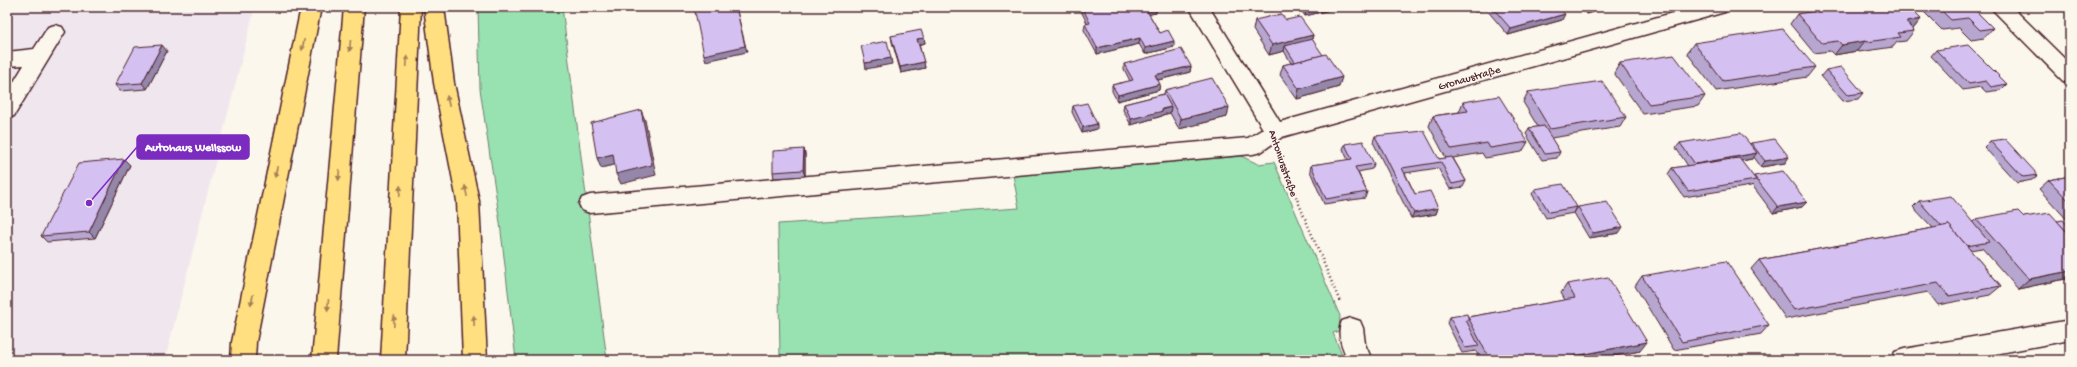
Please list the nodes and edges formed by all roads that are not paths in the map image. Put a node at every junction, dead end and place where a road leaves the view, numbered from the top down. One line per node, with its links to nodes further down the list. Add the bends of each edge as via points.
1 (311, 7): 19 (highway, one-way to 19)
2 (354, 7): 20 (highway, one-way to 20)
3 (411, 7): 21 (highway, one-way to 3)
4 (434, 7): 22 (highway, one-way to 4, via 468,201 444,83)
5 (1199, 7): 15 (street, Antoniusstraße)
6 (1650, 7): 9 (street)
7 (1718, 7): 9 (street, Gronaustraße)
8 (2000, 7): 13 (street)
9 (1663, 22): 15 (street, Gronaustraße)
10 (55, 32): 11 (street)
11 (40, 56): 12 (street); 14 (street)
12 (7, 59)
13 (2070, 76)
14 (7, 110)
15 (1275, 131): 16 (street, Gronaustraße, via 1253,146)
16 (590, 204)
17 (1351, 328): 23 (street, via 1353,344)
18 (2070, 330): 24 (street)
19 (242, 354)
20 (324, 360)
21 (393, 360)
22 (475, 360)
23 (1360, 360)
24 (1904, 360)

